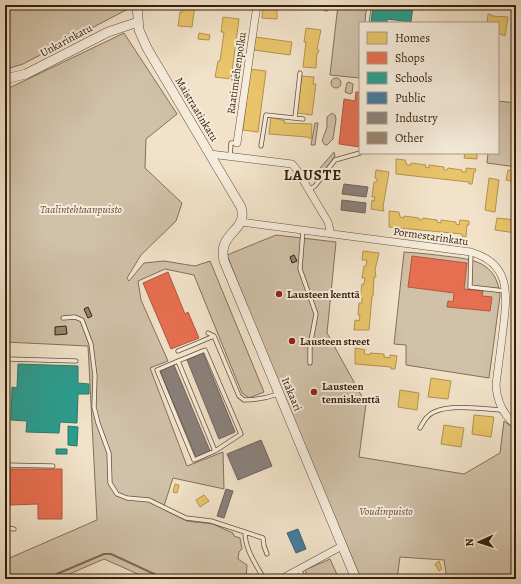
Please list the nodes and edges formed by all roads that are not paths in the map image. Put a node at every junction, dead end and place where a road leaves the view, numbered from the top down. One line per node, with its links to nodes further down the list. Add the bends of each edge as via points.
1 (136, 5): 4 (street, Maistraatinkatu)
2 (257, 5): 10 (street, Raatimiehenpolku)
3 (370, 5): 5 (lane)
4 (138, 22): 7 (street, Unkarinkatu, via 108,32 26,74); 13 (street, Maistraatinkatu, via 147,48)
5 (367, 22)
6 (300, 73): 8 (lane)
7 (5, 79)
8 (295, 118): 9 (lane); 11 (lane, via 266,115)
9 (303, 119)
10 (237, 143): 14 (lane, via 231,143)
11 (261, 146)
12 (359, 152): 15 (lane, via 336,160)
13 (210, 154): 14 (street); 16 (street, Maistraatinkatu, via 240,207)
14 (230, 156): 15 (street, via 292,164)
15 (309, 190): 18 (street, via 328,222)
16 (241, 222): 17 (street, Pormestarinkatu); 29 (street, Itäkaari, via 226,239 222,253)
17 (303, 230): 18 (street, Pormestarinkatu); 28 (lane, via 300,269 316,314 310,346)
18 (331, 234): 19 (street, Pormestarinkatu)
19 (471, 252): 20 (street, Pormestarinkatu, via 487,259 497,268); 20 (lane, via 470,287)
20 (506, 291): 30 (street, Pormestarinkatu, via 496,385)
21 (63, 318): 38 (lane, via 75,317 82,320 91,344 95,376 94,407 109,453 110,482 117,494 127,498 149,500 186,518 211,521)
22 (208, 333): 23 (lane)
23 (214, 336): 24 (lane); 29 (lane, via 244,400)
24 (178, 351)
25 (8, 359): 26 (lane)
26 (76, 360)
27 (178, 361): 33 (lane); 33 (lane, via 157,370 191,453 194,460); 33 (lane, via 205,350 241,434)
28 (310, 363)
29 (279, 393): 39 (street, Itäkaari)
30 (502, 410): 31 (street, Pormestarinkatu); 32 (lane, via 467,408 434,411 424,419)
31 (516, 425)
32 (420, 428)
33 (215, 451)
34 (5, 465): 35 (lane)
35 (53, 466)
36 (5, 528): 37 (lane)
37 (14, 529)
38 (245, 532): 40 (lane, via 263,538); 42 (lane, via 249,553)
39 (342, 546): 41 (street); 45 (street, Itäkaari)
40 (267, 554)
41 (299, 569): 43 (street); 44 (lane)
42 (264, 579)
43 (281, 579)
44 (305, 579)
45 (356, 579)

